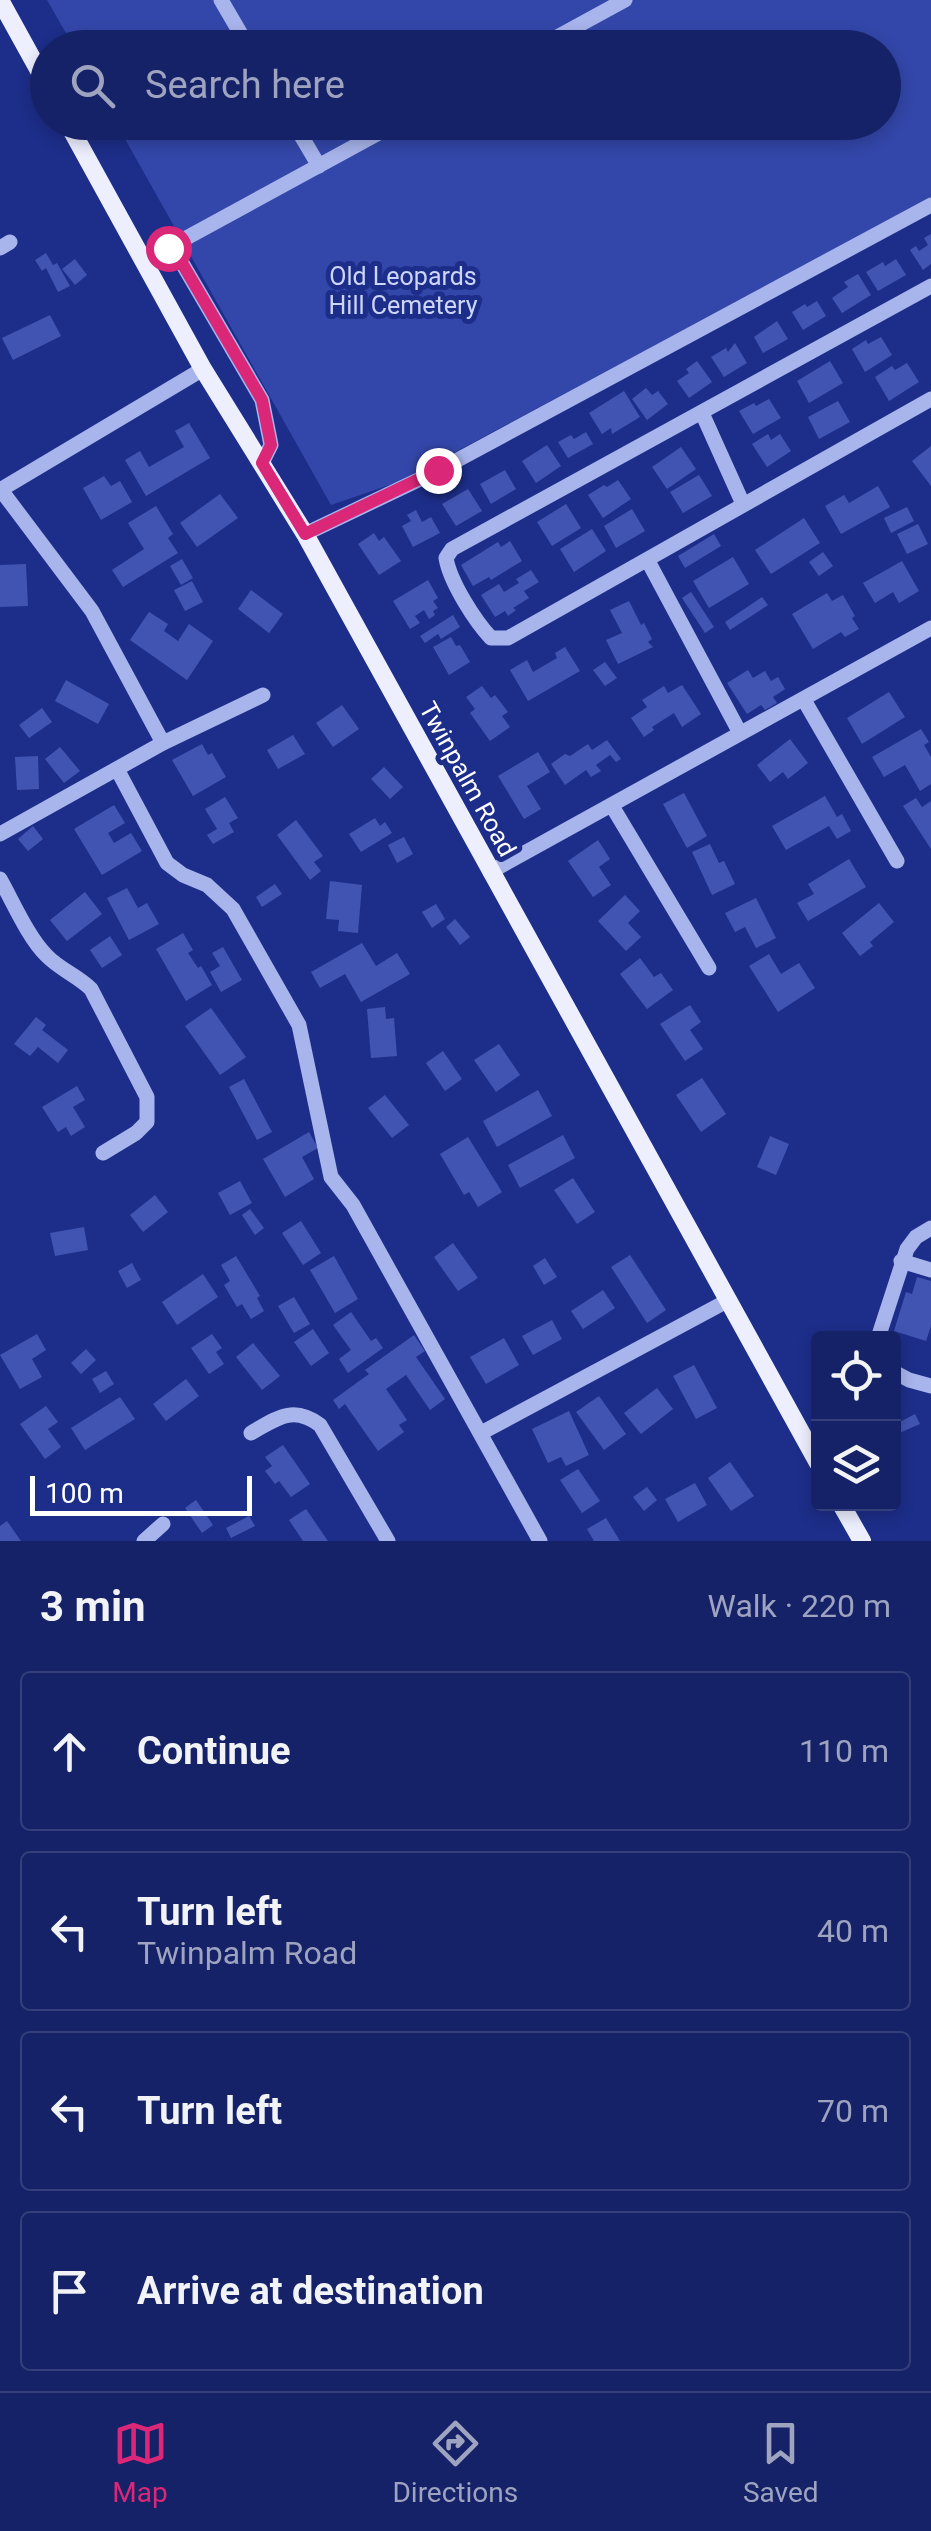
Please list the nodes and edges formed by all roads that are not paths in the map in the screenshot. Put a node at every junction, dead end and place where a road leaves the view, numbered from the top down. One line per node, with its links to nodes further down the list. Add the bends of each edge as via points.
1 (0, 0): 6 (main road)
2 (221, 0): 4 (street)
3 (615, 2): 5 (street)
4 (238, 30)
5 (568, 30)
6 (30, 54)
7 (77, 140): 13 (main road, Twinpalm Road)
8 (304, 140): 10 (street)
9 (366, 140): 10 (street)
10 (319, 166): 12 (street)
11 (931, 204): 21 (street, via 438,470)
12 (172, 246): 13 (street); 18 (street, via 262,400 271,445)
13 (144, 262): 15 (main road, Twinpalm Road)
14 (931, 286): 17 (street)
15 (203, 369): 18 (main road, Twinpalm Road); 19 (street)
16 (931, 399): 20 (street)
17 (702, 414): 20 (street); 22 (street, via 446,558 491,638 508,638)
18 (262, 463): 21 (main road, Twinpalm Road)
19 (0, 490): 27 (street, via 92,611)
20 (742, 504): 22 (street)
21 (305, 534): 32 (main road, Twinpalm Road)
22 (648, 561): 26 (street)
23 (931, 628): 25 (street)
24 (263, 695): 27 (street)
25 (804, 700): 26 (street); 31 (street)
26 (740, 733): 29 (street)
27 (162, 743): 28 (street)
28 (117, 770): 30 (street); 44 (street, via 167,863 233,909 299,1025 331,1177)
29 (612, 806): 32 (street); 34 (street)
30 (0, 834)
31 (898, 861)
32 (490, 872): 39 (main road, Twinpalm Road)
33 (0, 879): 35 (street, via 40,948 91,989 147,1097 147,1122)
34 (709, 968)
35 (103, 1153)
36 (931, 1228): 37 (street, via 916,1236)
37 (901, 1262): 38 (street); 40 (street)
38 (931, 1270)
39 (727, 1301): 44 (street); 45 (main road, Twinpalm Road)
40 (880, 1331)
41 (901, 1376): 42 (street)
42 (931, 1386)
43 (251, 1432): 50 (street, via 291,1414 320,1424)
44 (481, 1433): 48 (street)
45 (811, 1451)
46 (845, 1511): 51 (main road)
47 (163, 1524): 49 (street)
48 (534, 1539)
49 (144, 1541)
50 (388, 1541)
51 (862, 1541)

